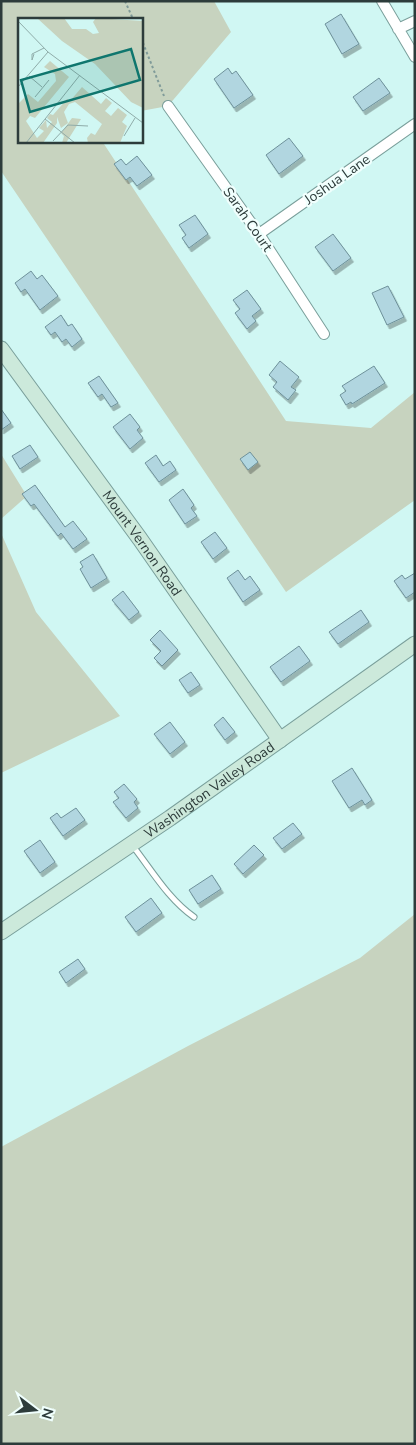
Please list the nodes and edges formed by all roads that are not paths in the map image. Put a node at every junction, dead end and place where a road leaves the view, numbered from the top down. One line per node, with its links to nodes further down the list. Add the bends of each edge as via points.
1 (382, 1): 3 (street)
2 (415, 21): 3 (street)
3 (398, 29): 4 (street)
4 (415, 57)
5 (168, 106): 7 (street, Sarah Court)
6 (415, 124): 7 (street, Joshua Lane)
7 (259, 234): 8 (street, Sarah Court)
8 (324, 334)
9 (1, 349): 11 (street, Mount Vernon Road, via 140,539)
10 (415, 644): 11 (street, Washington Valley Road)
11 (280, 740): 12 (street, Washington Valley Road)
12 (131, 844): 13 (lane, via 172,897); 14 (street, Washington Valley Road)
13 (194, 917)
14 (1, 932)

